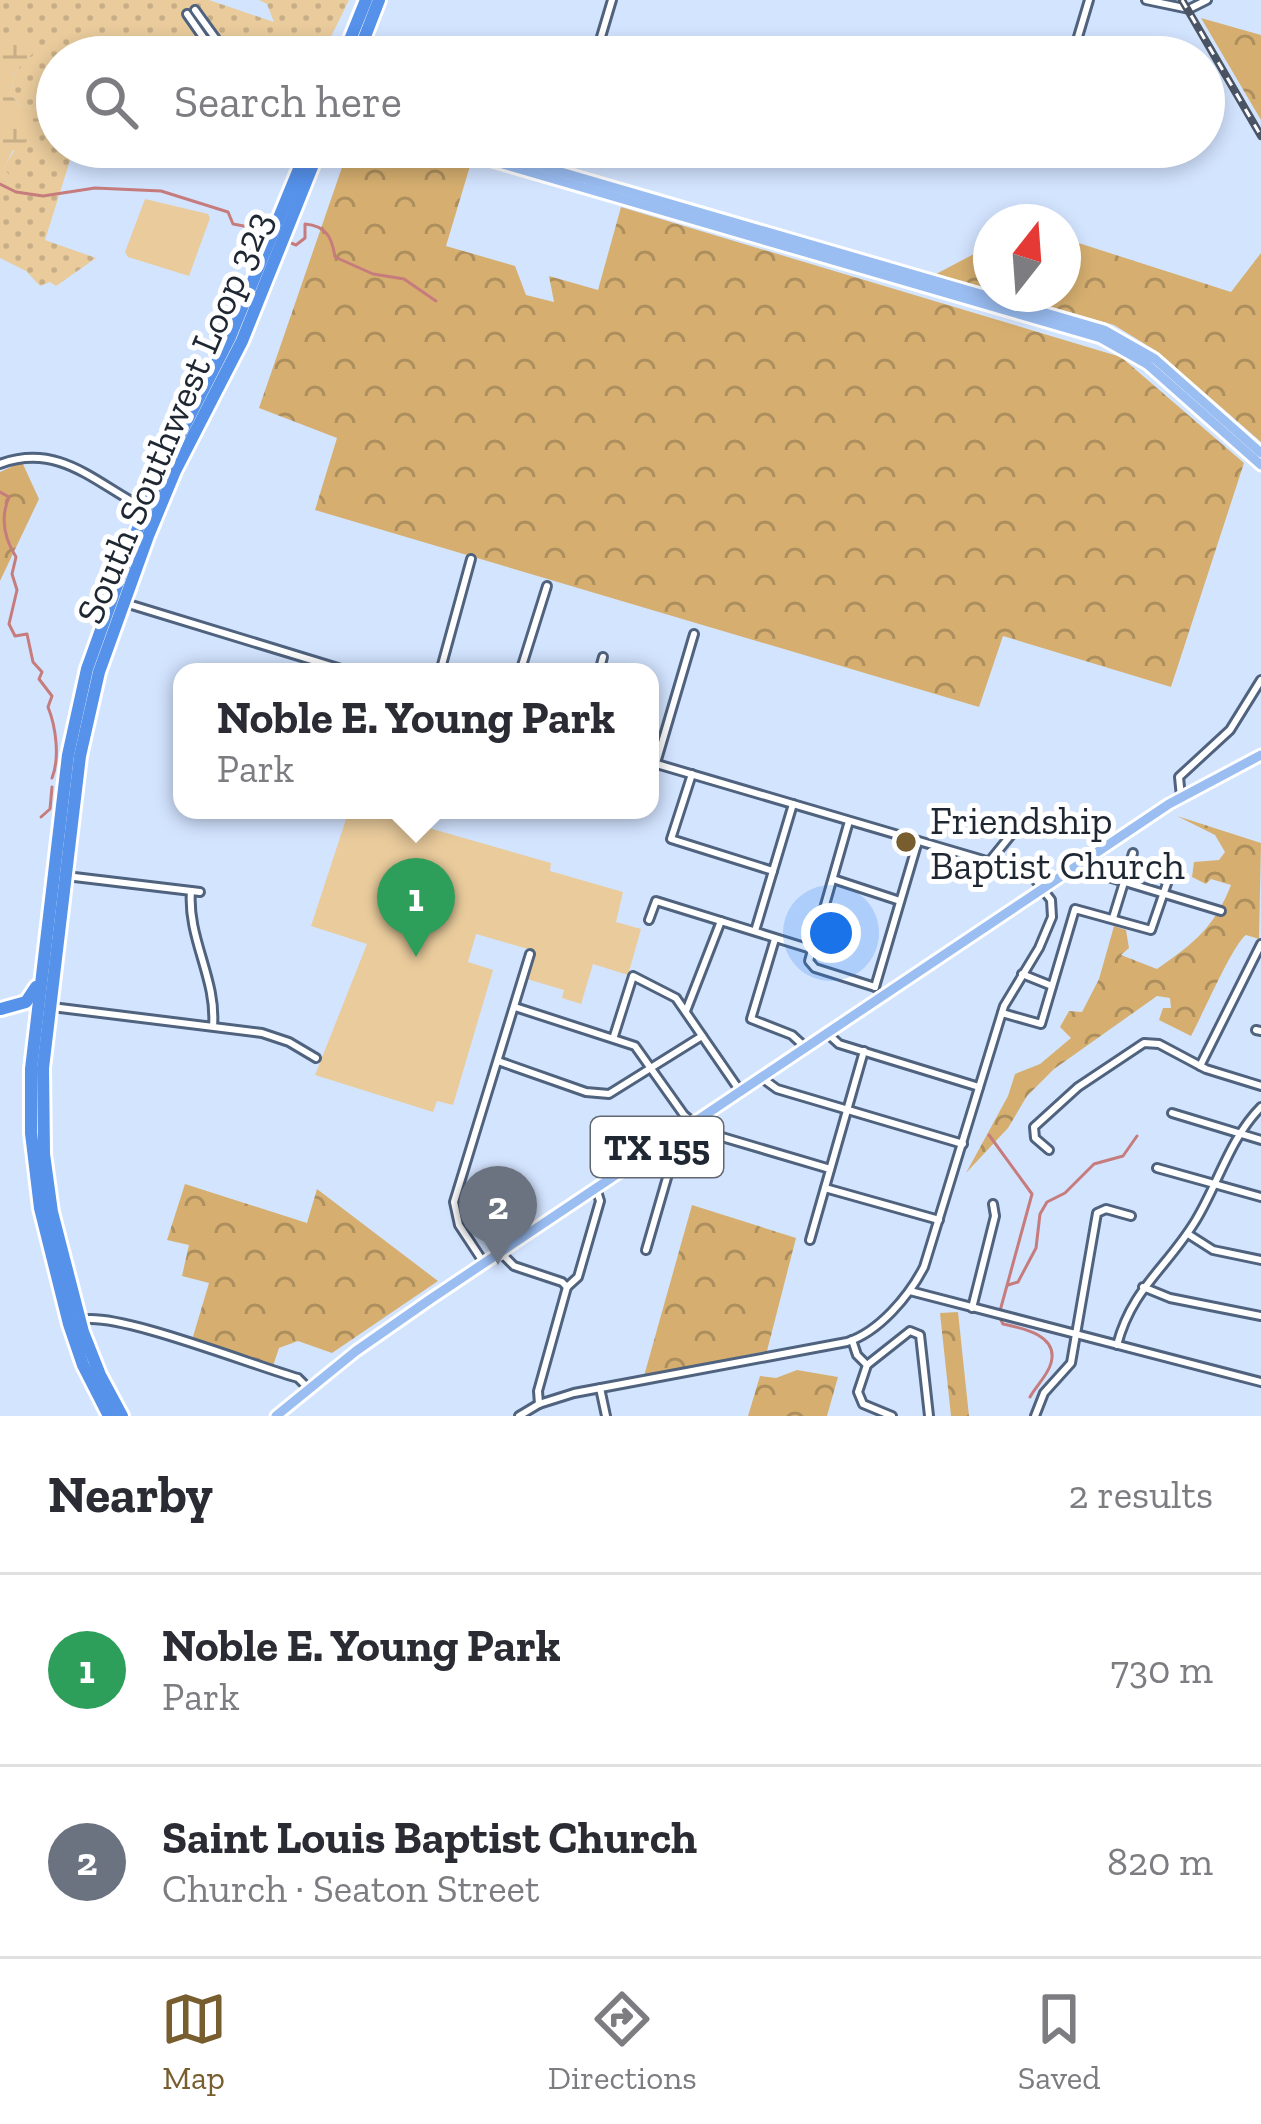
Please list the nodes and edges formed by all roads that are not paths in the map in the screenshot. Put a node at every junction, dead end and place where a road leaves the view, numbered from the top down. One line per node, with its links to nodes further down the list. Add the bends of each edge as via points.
1 (366, 0): 9 (highway)
2 (379, 0): 10 (highway)
3 (612, 0): 11 (street)
4 (1089, 0): 12 (street)
5 (1145, 0): 6 (street, via 1195,9)
6 (1207, 0)
7 (205, 36): 8 (street, via 191,12)
8 (211, 36)
9 (351, 36)
10 (365, 36)
11 (602, 36)
12 (1078, 36)
13 (300, 168): 19 (highway, South Southwest Loop 323)
14 (312, 168): 20 (highway, South Southwest Loop 323)
15 (528, 168): 18 (main road)
16 (537, 168): 18 (main road)
17 (562, 168): 18 (street)
18 (560, 176): 21 (main road)
19 (256, 277): 20 (highway); 25 (highway, South Southwest Loop 323)
20 (259, 300): 25 (highway, South Southwest Loop 323)
21 (1102, 334): 22 (main road, via 1155,359); 24 (main road)
22 (1261, 453)
23 (0, 464): 25 (street, via 59,460)
24 (1261, 465)
25 (151, 511): 28 (highway, South Southwest Loop 323)
26 (471, 559): 32 (street)
27 (547, 586): 33 (street)
28 (117, 601): 31 (street); 50 (highway, South Southwest Loop 323, via 76,713)
29 (694, 634): 36 (street)
30 (603, 657): 34 (street)
31 (321, 663)
32 (442, 663)
33 (523, 663)
34 (601, 663)
35 (1261, 680): 40 (street, via 1230,730 1179,777)
36 (659, 744)
37 (1261, 754): 40 (main road, TX 155)
38 (659, 765): 39 (street)
39 (692, 774): 41 (street); 49 (street, via 671,839)
40 (1180, 797): 47 (main road, TX 155)
41 (793, 804): 43 (street); 49 (street)
42 (1024, 819): 46 (street)
43 (849, 821): 44 (street); 51 (street)
44 (918, 841): 46 (street); 55 (street)
45 (1133, 853): 52 (street)
46 (988, 862): 53 (street, via 1034,876)
47 (1082, 862): 52 (street); 53 (main road, TX 155)
48 (1174, 863): 54 (street)
49 (773, 871): 60 (street)
50 (60, 875): 63 (highway, South Southwest Loop 323); 71 (highway, South Southwest Loop 323); 76 (street, via 195,891 192,924)
51 (832, 879): 55 (street); 64 (street)
52 (1124, 882): 54 (street); 57 (street)
53 (1044, 888): 66 (street, via 1052,917); 70 (main road, TX 155)
54 (1163, 893): 56 (street); 57 (street, via 1151,930)
55 (900, 901): 70 (street)
56 (1220, 910)
57 (1113, 919): 69 (street, via 1075,909)
58 (649, 920): 59 (street, via 656,901)
59 (721, 921): 60 (street); 74 (street)
60 (755, 931): 61 (street)
61 (775, 937): 64 (street); 81 (street, via 752,1019)
62 (1261, 944): 67 (street)
63 (45, 945): 71 (highway, South Southwest Loop 323); 73 (highway, via 33,995)
64 (811, 949): 70 (street, via 810,965)
65 (530, 954): 72 (street)
66 (1021, 974): 69 (street); 75 (street)
67 (1249, 974): 68 (street); 85 (street)
68 (1261, 977)
69 (1052, 986): 75 (street, via 1041,1024)
70 (878, 992): 77 (main road, TX 155)
71 (44, 1007): 73 (street); 76 (street); 78 (highway, South Southwest Loop 323); 107 (highway, South Southwest Loop 323)
72 (514, 1007): 80 (street); 84 (street)
73 (3, 1009): 78 (highway, via 27,1019)
74 (686, 1011): 79 (street); 80 (street, via 672,994 633,976)
75 (1001, 1013): 89 (street)
76 (213, 1026): 83 (street, via 267,1034)
77 (827, 1033): 81 (main road, TX 155); 82 (street)
78 (35, 1035): 107 (highway, South Southwest Loop 323, via 30,1119)
79 (702, 1036): 86 (street); 90 (street)
80 (614, 1038): 86 (street, via 635,1046)
81 (806, 1047): 87 (main road, TX 155)
82 (864, 1051): 89 (street); 92 (street)
83 (316, 1058)
84 (497, 1061): 86 (street, via 598,1094); 115 (street, via 454,1202 460,1228)
85 (1200, 1066): 88 (street); 99 (street, via 1146,1042 1033,1129)
86 (652, 1068): 94 (street)
87 (761, 1077): 90 (main road, TX 155); 92 (street)
88 (1261, 1086)
89 (979, 1087): 98 (street)
90 (740, 1091): 94 (main road, TX 155)
91 (1261, 1107): 95 (street)
92 (847, 1110): 98 (street); 101 (street)
93 (1172, 1113): 95 (street)
94 (692, 1123): 96 (main road, TX 155); 101 (street)
95 (1240, 1134): 97 (street); 102 (street)
96 (667, 1140): 103 (main road, TX 155); 112 (street, via 673,1157)
97 (1261, 1140)
98 (963, 1144): 109 (street)
99 (1049, 1150)
100 (1157, 1168): 102 (street)
101 (830, 1169): 104 (street)
102 (1216, 1185): 105 (street); 110 (street)
103 (596, 1188): 113 (main road, TX 155); 116 (street, via 600,1201 584,1259)
104 (825, 1188): 109 (street); 111 (street)
105 (1261, 1198)
106 (993, 1204): 119 (street)
107 (46, 1211): 121 (highway, South Southwest Loop 323); 130 (highway, South Southwest Loop 323, via 72,1334)
108 (1131, 1216): 122 (street, via 1097,1213)
109 (939, 1220): 118 (street)
110 (1187, 1234): 114 (street, via 1213,1250); 117 (street)
111 (810, 1240)
112 (646, 1250)
113 (500, 1252): 115 (main road, TX 155); 116 (street)
114 (1261, 1260)
115 (484, 1262): 127 (main road, TX 155)
116 (567, 1287): 129 (street)
117 (1143, 1287): 120 (street); 124 (street)
118 (909, 1291): 119 (street); 123 (street)
119 (972, 1308): 122 (street)
120 (1261, 1316)
121 (80, 1320): 127 (street, via 141,1329 296,1377); 130 (highway, South Southwest Loop 323)
122 (1078, 1335): 124 (street); 136 (street, via 1068,1370 1044,1393)
123 (852, 1340): 125 (street); 128 (street)
124 (1117, 1346): 126 (street)
125 (867, 1365): 134 (street, via 858,1398); 135 (street, via 904,1332 919,1333)
126 (1261, 1382)
127 (309, 1388): 131 (main road, TX 155)
128 (599, 1388): 129 (street); 133 (street)
129 (539, 1404): 132 (street)
130 (113, 1411)
131 (276, 1416)
132 (519, 1416)
133 (606, 1416)
134 (892, 1416)
135 (929, 1416)
136 (1035, 1416)

